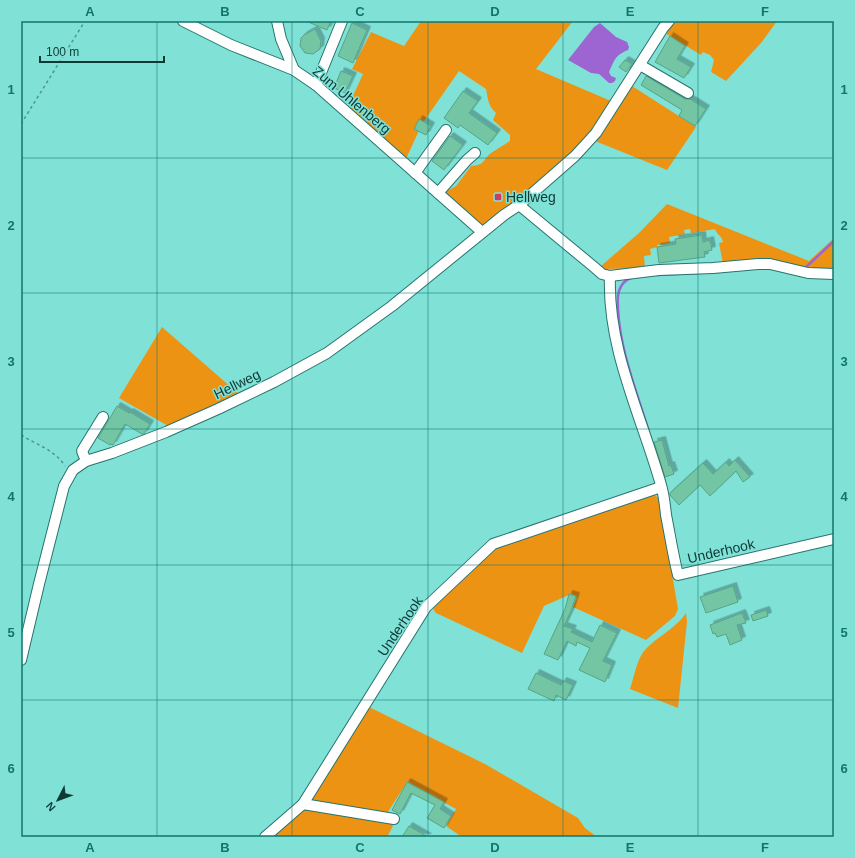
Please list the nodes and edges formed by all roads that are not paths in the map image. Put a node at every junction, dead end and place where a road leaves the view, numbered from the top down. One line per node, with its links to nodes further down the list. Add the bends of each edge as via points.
1 (183, 21): 6 (street, Zum Uhlenberg, via 231,45)
2 (277, 21): 6 (street)
3 (342, 21): 7 (street)
4 (669, 21): 5 (street, Hellweg)
5 (640, 65): 8 (street); 13 (street, Hellweg, via 596,133 575,156)
6 (294, 70): 7 (street, Zum Uhlenberg)
7 (316, 85): 11 (street, Zum Uhlenberg)
8 (688, 93)
9 (446, 130): 11 (street)
10 (475, 153): 12 (street)
11 (415, 173): 12 (street, Zum Uhlenberg)
12 (438, 194): 14 (street, Zum Uhlenberg)
13 (519, 205): 14 (street, Hellweg); 16 (street, via 602,274)
14 (482, 232): 18 (street, Hellweg, via 392,306 327,353 211,412 166,432)
15 (834, 274): 16 (street, via 808,273 758,264 659,270)
16 (610, 276): 19 (street, Underhook, via 616,341)
17 (103, 417): 18 (street, via 82,451)
18 (86, 461): 21 (street, Hellweg, via 73,470 64,486)
19 (661, 487): 20 (street, Underhook, via 678,575); 22 (street, Underhook, via 493,544 426,607)
20 (834, 539)
21 (21, 660)
22 (303, 804): 23 (street); 24 (street, Underhook)
23 (394, 819)
24 (265, 837)

